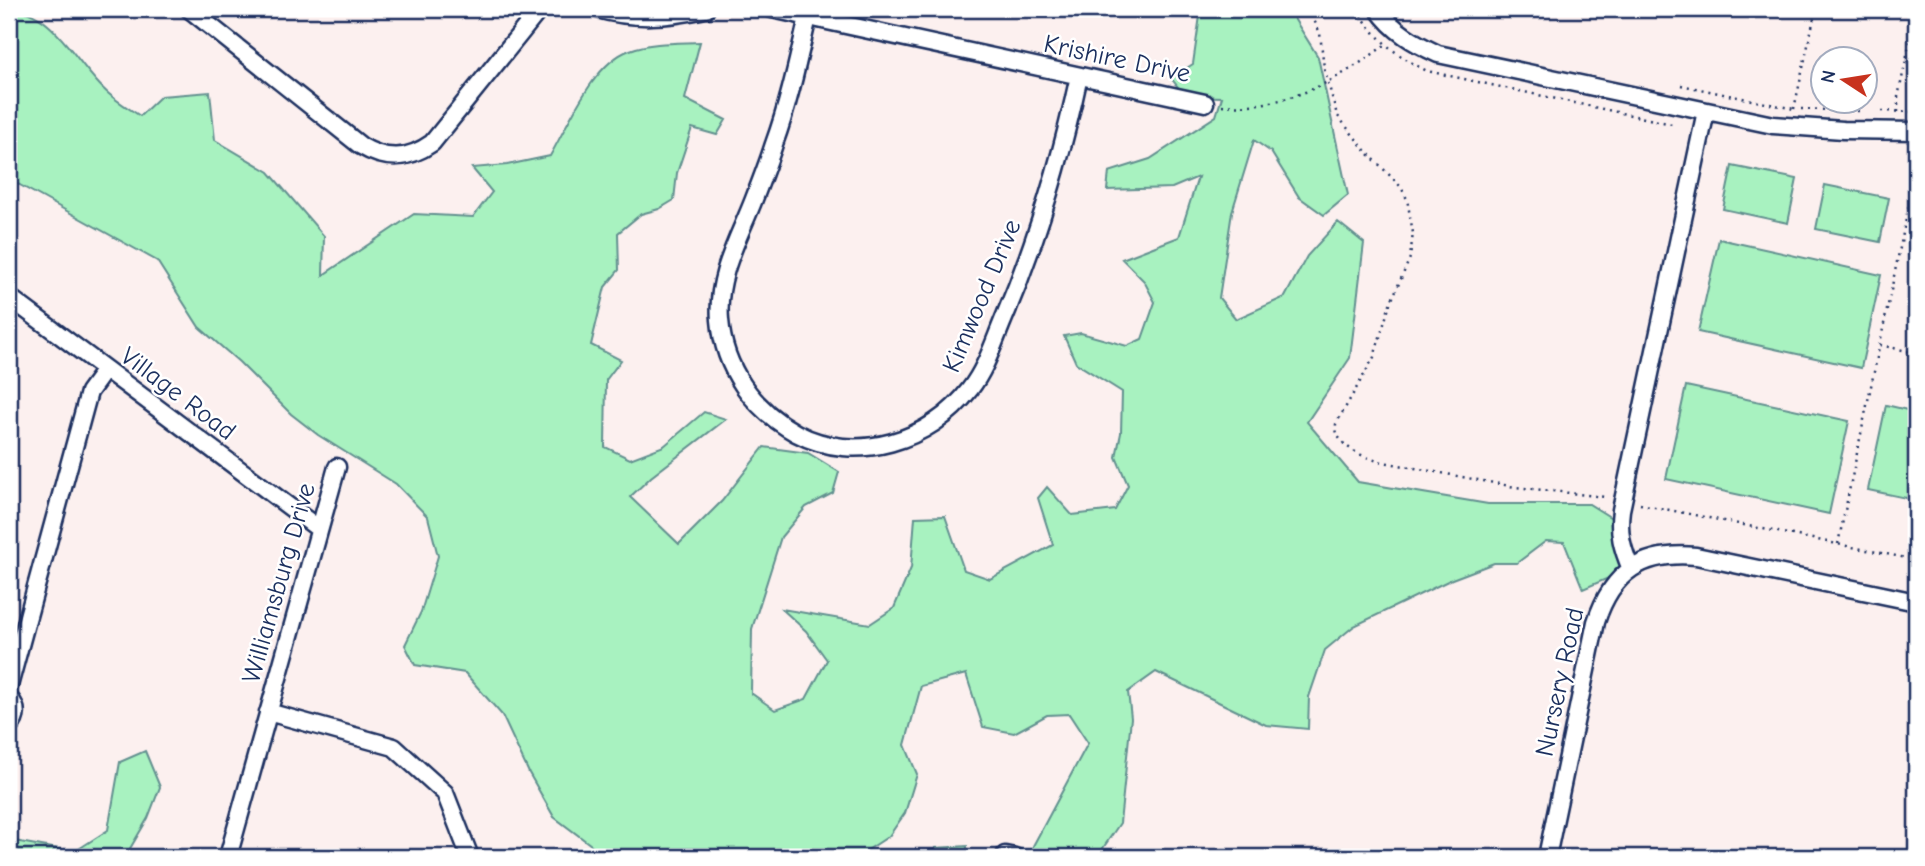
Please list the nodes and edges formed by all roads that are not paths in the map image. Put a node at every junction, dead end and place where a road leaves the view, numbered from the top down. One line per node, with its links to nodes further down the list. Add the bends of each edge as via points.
1 (188, 9): 2 (street, via 361,146 389,158 407,157 432,143)
2 (540, 9)
3 (597, 9): 4 (street, via 649,18)
4 (706, 9)
5 (772, 9): 7 (street, Krishire Drive)
6 (1378, 9): 10 (street, via 1399,32 1438,54)
7 (808, 17): 8 (street, Krishire Drive); 8 (street, Kimwood Drive, via 776,140 724,273 720,319 730,364 744,388 780,424 824,443 860,447 896,442 940,420 972,387 1036,236)
8 (1079, 76): 9 (street, Krishire Drive)
9 (1205, 103)
10 (1706, 111): 11 (street, via 1798,128); 16 (street, via 1623,500 1621,547)
11 (1916, 131)
12 (9, 297): 13 (street, Village Road)
13 (105, 370): 15 (street, Village Road); 18 (street, via 89,392)
14 (337, 467): 15 (street, Williamsburg Drive)
15 (319, 529): 20 (street, Williamsburg Drive)
16 (1631, 569): 17 (street, Nursery Road, via 1660,556 1696,556); 24 (street, Nursery Road, via 1614,584 1596,622)
17 (1916, 602)
18 (9, 686)
19 (9, 698): 21 (street, via 16,713)
20 (268, 712): 22 (street, Williamsburg Drive); 23 (street, Williamsburg Drive, via 394,747 445,793)
21 (9, 727)
22 (228, 857)
23 (470, 857)
24 (1548, 857)

